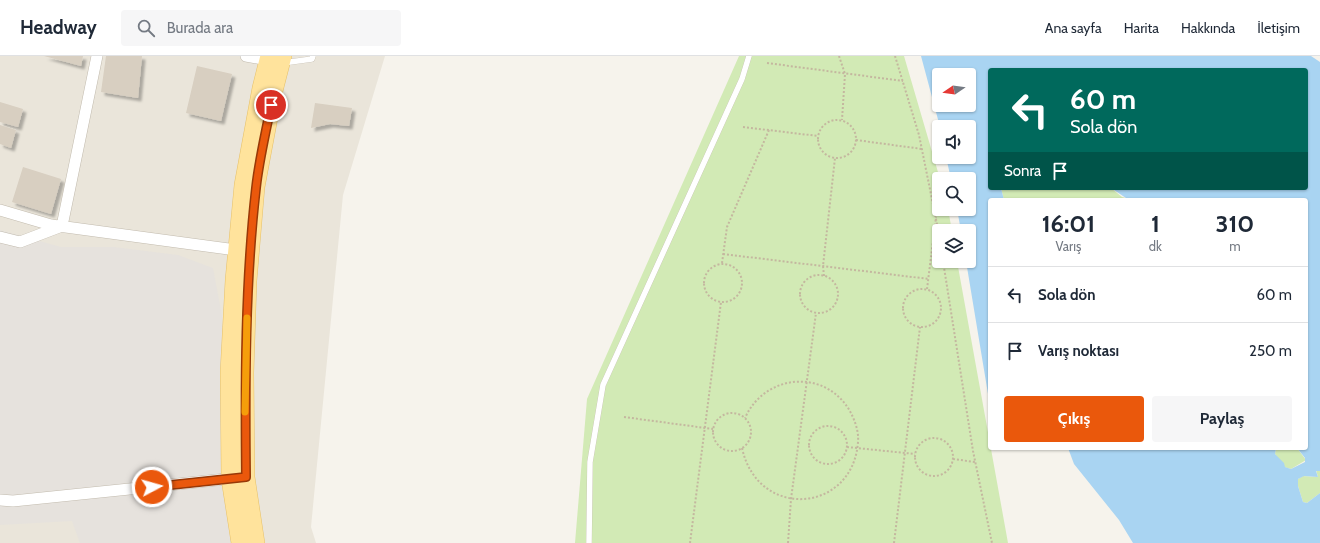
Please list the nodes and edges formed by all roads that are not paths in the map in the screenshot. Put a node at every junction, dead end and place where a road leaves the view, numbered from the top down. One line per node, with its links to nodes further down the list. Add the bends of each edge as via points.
1 (97, 56): 7 (street)
2 (246, 56): 5 (street)
3 (313, 56): 5 (lane, via 312,59)
4 (749, 56): 14 (lane, via 742,79 602,385 590,462)
5 (275, 59): 9 (main road, via 261,88 242,185); 10 (main road, via 274,91 256,187 248,281)
6 (0, 210): 7 (street)
7 (62, 226): 8 (street, via 20,242); 9 (street)
8 (0, 237)
9 (236, 250): 10 (main road, via 229,372)
10 (238, 478): 11 (street, via 13,501); 12 (main road); 13 (main road)
11 (0, 500)
12 (240, 543)
13 (256, 543)
14 (589, 543)

